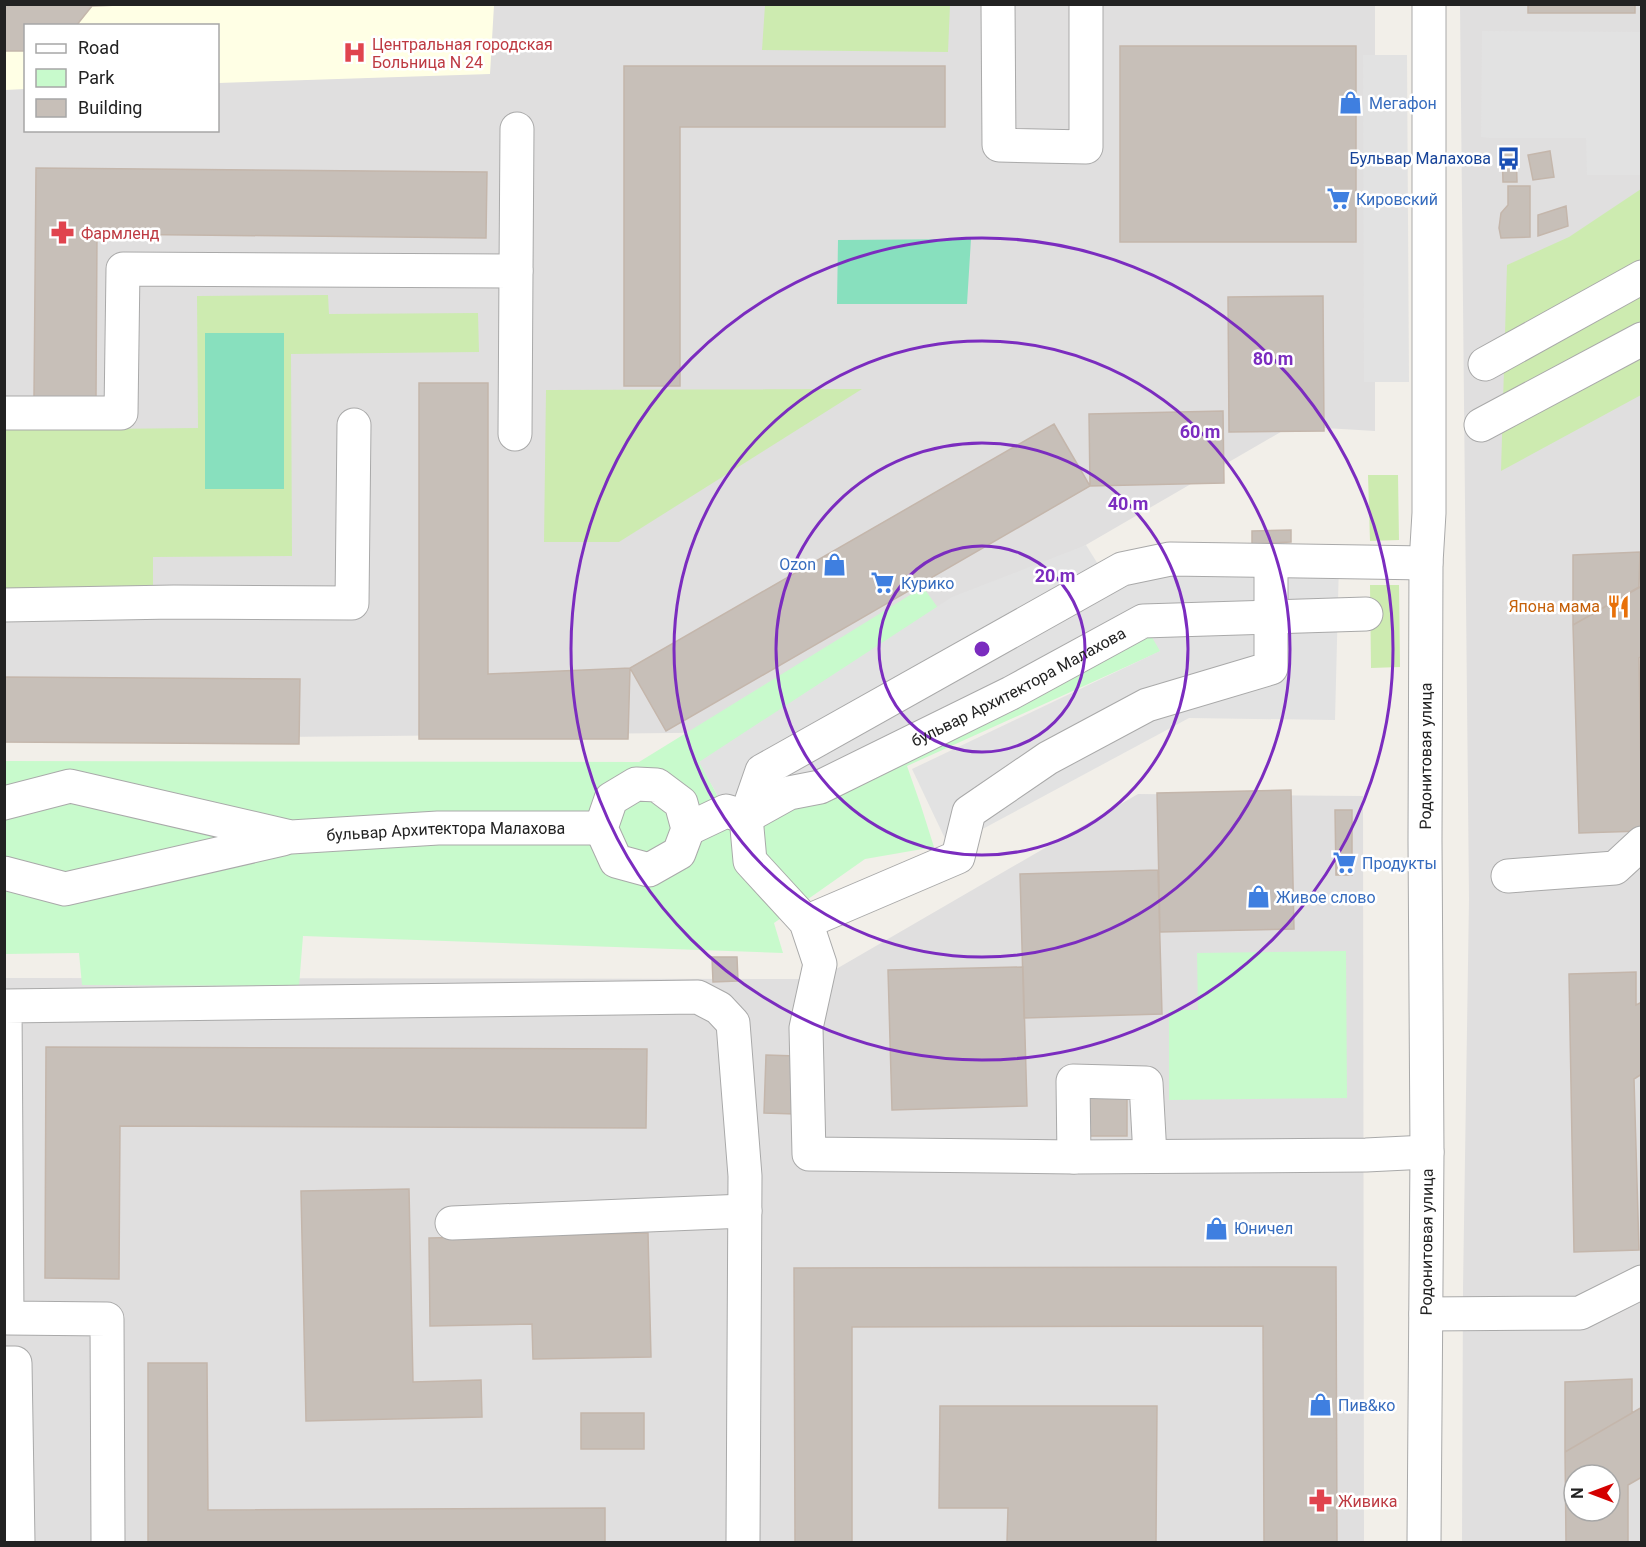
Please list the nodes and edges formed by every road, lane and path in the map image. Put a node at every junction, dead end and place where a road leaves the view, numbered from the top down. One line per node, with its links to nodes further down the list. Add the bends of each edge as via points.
1 (998, 4): 2 (street, via 999,145 1086,147)
2 (1086, 4)
3 (1429, 4): 14 (street, Родонитовая улица)
4 (517, 129): 5 (street)
5 (516, 271): 9 (street, via 123,269 121,413); 12 (street)
6 (1641, 277): 8 (street)
7 (1641, 339): 11 (street)
8 (1485, 364)
9 (4, 413)
10 (354, 425): 15 (street, via 352,603)
11 (1481, 425)
12 (515, 434)
13 (1270, 561): 14 (street); 17 (street); 19 (street, via 1170,560 1122,568 762,771)
14 (1426, 563): 27 (street, Родонитовая улица)
15 (4, 605)
16 (1366, 614): 17 (street, бульвар Архитектора Малахова)
17 (1272, 617): 19 (street, бульвар Архитектора Малахова, via 1143,621 1011,693 820,787 789,792); 26 (street, via 1271,668 1147,705 1048,758 969,812 958,857)
18 (4, 803): 22 (street, бульвар Архитектора Малахова, via 70,786)
19 (746, 817): 21 (street, via 726,811); 26 (street, via 750,861)
20 (601, 828): 21 (street, via 616,861 649,870 679,854); 21 (street, via 611,799 636,784 657,785 681,802); 22 (street, бульвар Архитектора Малахова, via 438,828)
21 (688, 829)
22 (291, 837): 24 (street, бульвар Архитектора Малахова, via 64,889)
23 (1641, 843): 25 (street, via 1615,868)
24 (4, 873)
25 (1508, 876)
26 (806, 922): 28 (street, via 819,964 806,1028 809,1154)
27 (1427, 1152): 29 (street); 33 (street, Родонитовая улица)
28 (1074, 1156): 29 (street); 29 (street, via 1073,1081 1146,1083)
29 (1150, 1156)
30 (745, 1211): 31 (street); 36 (street, via 733,1023 719,1008 698,997 5,1006 7,1318 107,1319); 37 (street)
31 (452, 1222)
32 (1641, 1282): 33 (street, via 1580,1313)
33 (1426, 1314): 38 (street, Родонитовая улица)
34 (4, 1363): 35 (street, via 15,1363)
35 (18, 1542)
36 (108, 1542)
37 (743, 1542)
38 (1424, 1542)

